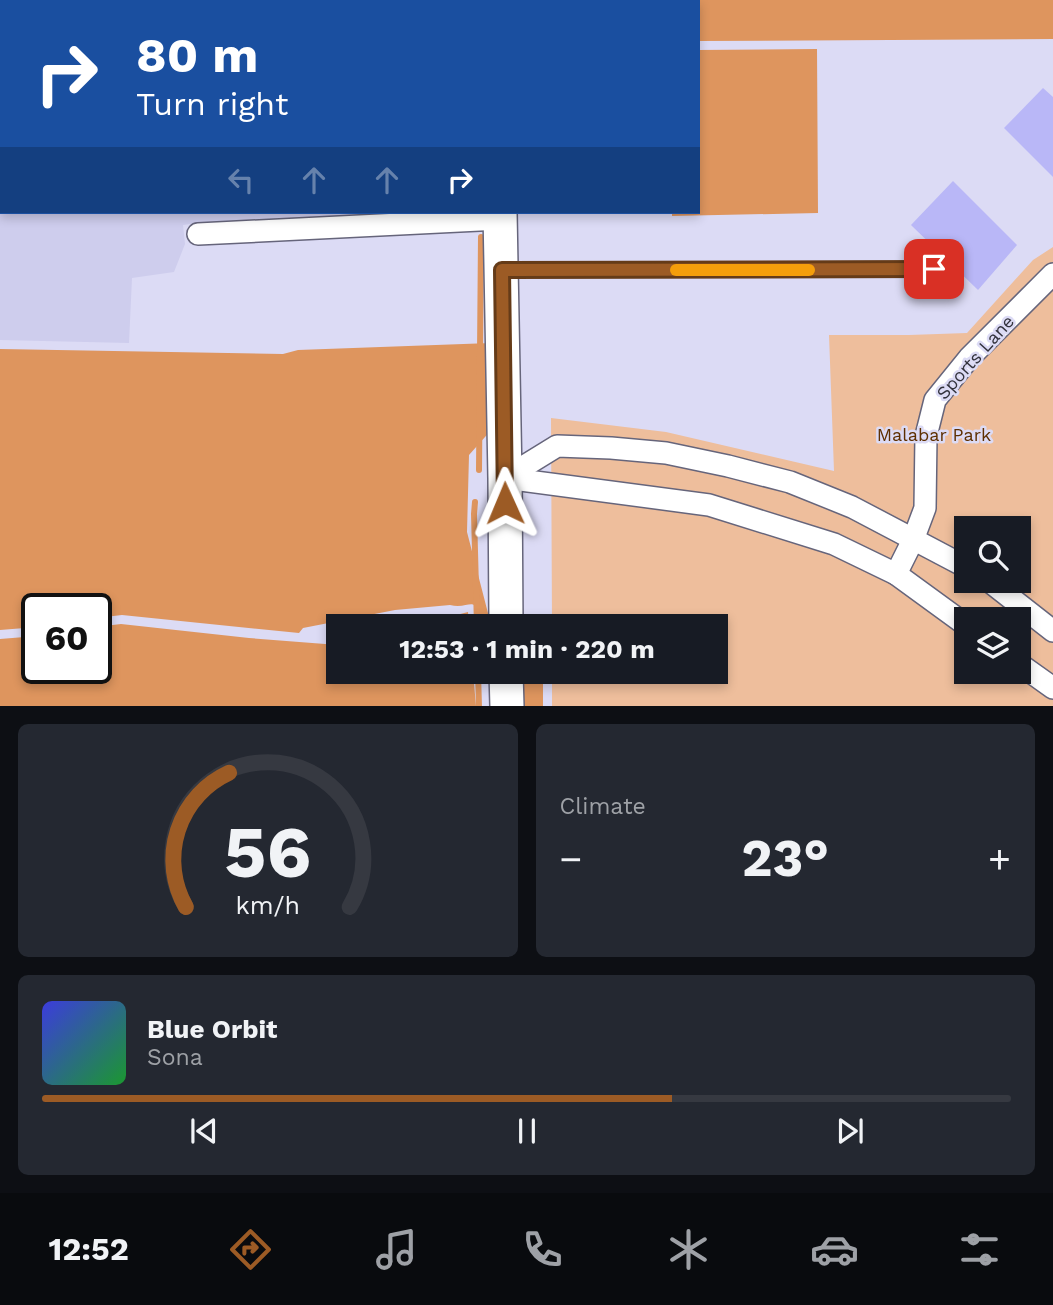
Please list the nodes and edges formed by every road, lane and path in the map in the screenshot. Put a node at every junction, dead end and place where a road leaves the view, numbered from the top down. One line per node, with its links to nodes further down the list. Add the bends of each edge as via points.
1 (500, 215): 2 (street); 4 (main road)
2 (198, 234)
3 (934, 269): 4 (lane)
4 (502, 270): 6 (main road)
5 (1053, 274): 7 (street, Sports Lane, via 969,358 935,400 926,436 925,508)
6 (505, 478): 7 (street, via 557,446 666,453 790,482 852,507); 9 (street, via 709,505 834,544); 11 (main road)
7 (913, 540): 8 (street); 9 (street, Sports Lane)
8 (954, 559)
9 (897, 575): 12 (street)
10 (1004, 593): 13 (street)
11 (506, 614)
12 (954, 616)
13 (1053, 631)
14 (1031, 672): 16 (street)
15 (506, 684): 17 (main road)
16 (1053, 688)
17 (507, 706)

